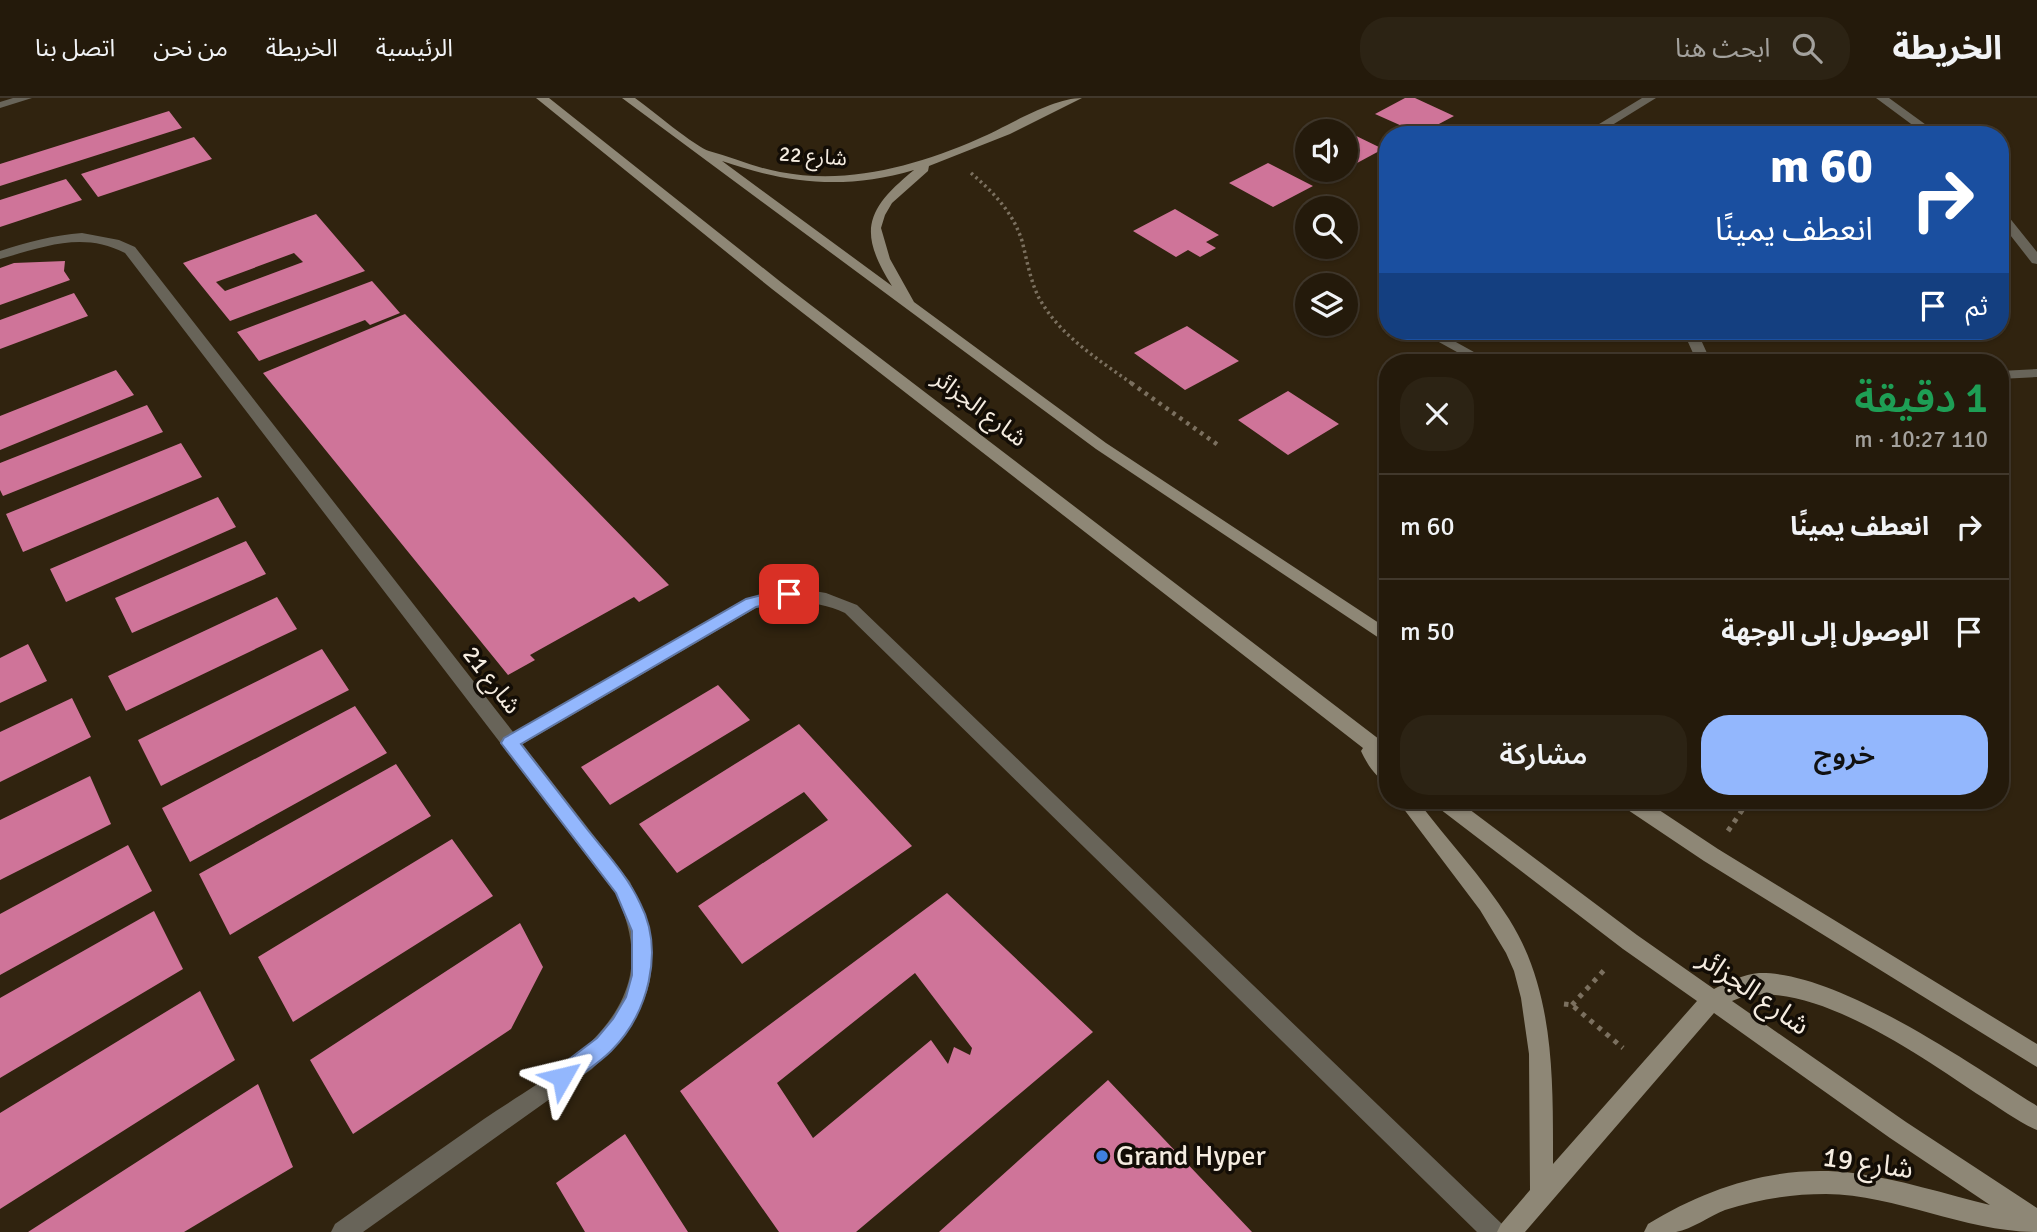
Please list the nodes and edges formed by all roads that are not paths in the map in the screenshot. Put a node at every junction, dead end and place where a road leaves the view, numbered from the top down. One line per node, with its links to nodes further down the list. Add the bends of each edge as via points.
1 (26, 98): 7 (street)
2 (542, 98): 21 (main road, شارع الجزائر, via 777,286)
3 (628, 98): 10 (main road, شارع الجزائر)
4 (1076, 98): 11 (main road, شارع 22)
5 (1650, 98): 8 (street)
6 (1882, 98): 9 (street)
7 (0, 106)
8 (1602, 126)
9 (1921, 126)
10 (695, 148): 11 (main road, شارع 22, via 760,170 806,179 867,177); 15 (main road, شارع الجزائر)
11 (930, 164): 15 (main road, شارع 22, via 894,191 877,218 875,233 882,261)
12 (2009, 225): 14 (street)
13 (0, 256): 22 (street, شارع 21, via 33,244 77,238 110,241 130,250)
14 (2037, 260)
15 (915, 311): 20 (main road, شارع الجزائر, via 1101,446)
16 (1443, 340): 17 (street)
17 (1470, 354)
18 (2037, 373): 19 (street)
19 (2009, 374)
20 (1379, 632)
21 (1360, 736): 23 (main road, شارع الجزائر); 24 (main road)
22 (510, 743): 34 (street, شارع 21, via 634,908 643,953 634,1000 620,1025 584,1062); 35 (street, via 751,603 789,594 833,600 851,609)
23 (1379, 751)
24 (1379, 762)
25 (1413, 809): 31 (main road, via 1502,930 1523,970 1538,1041)
26 (1455, 809): 28 (main road, شارع الجزائر)
27 (1642, 809): 29 (main road)
28 (1713, 999): 30 (main road, via 1761,983 1829,999 1870,1017); 31 (main road); 32 (main road, شارع الجزائر)
29 (2037, 1056)
30 (2037, 1119)
31 (1542, 1195): 36 (main road)
32 (2037, 1222)
33 (2037, 1227): 37 (main road, شارع 19, via 1854,1185 1807,1184 1719,1200)
34 (343, 1232)
35 (1494, 1232)
36 (1508, 1232)
37 (1656, 1232)

